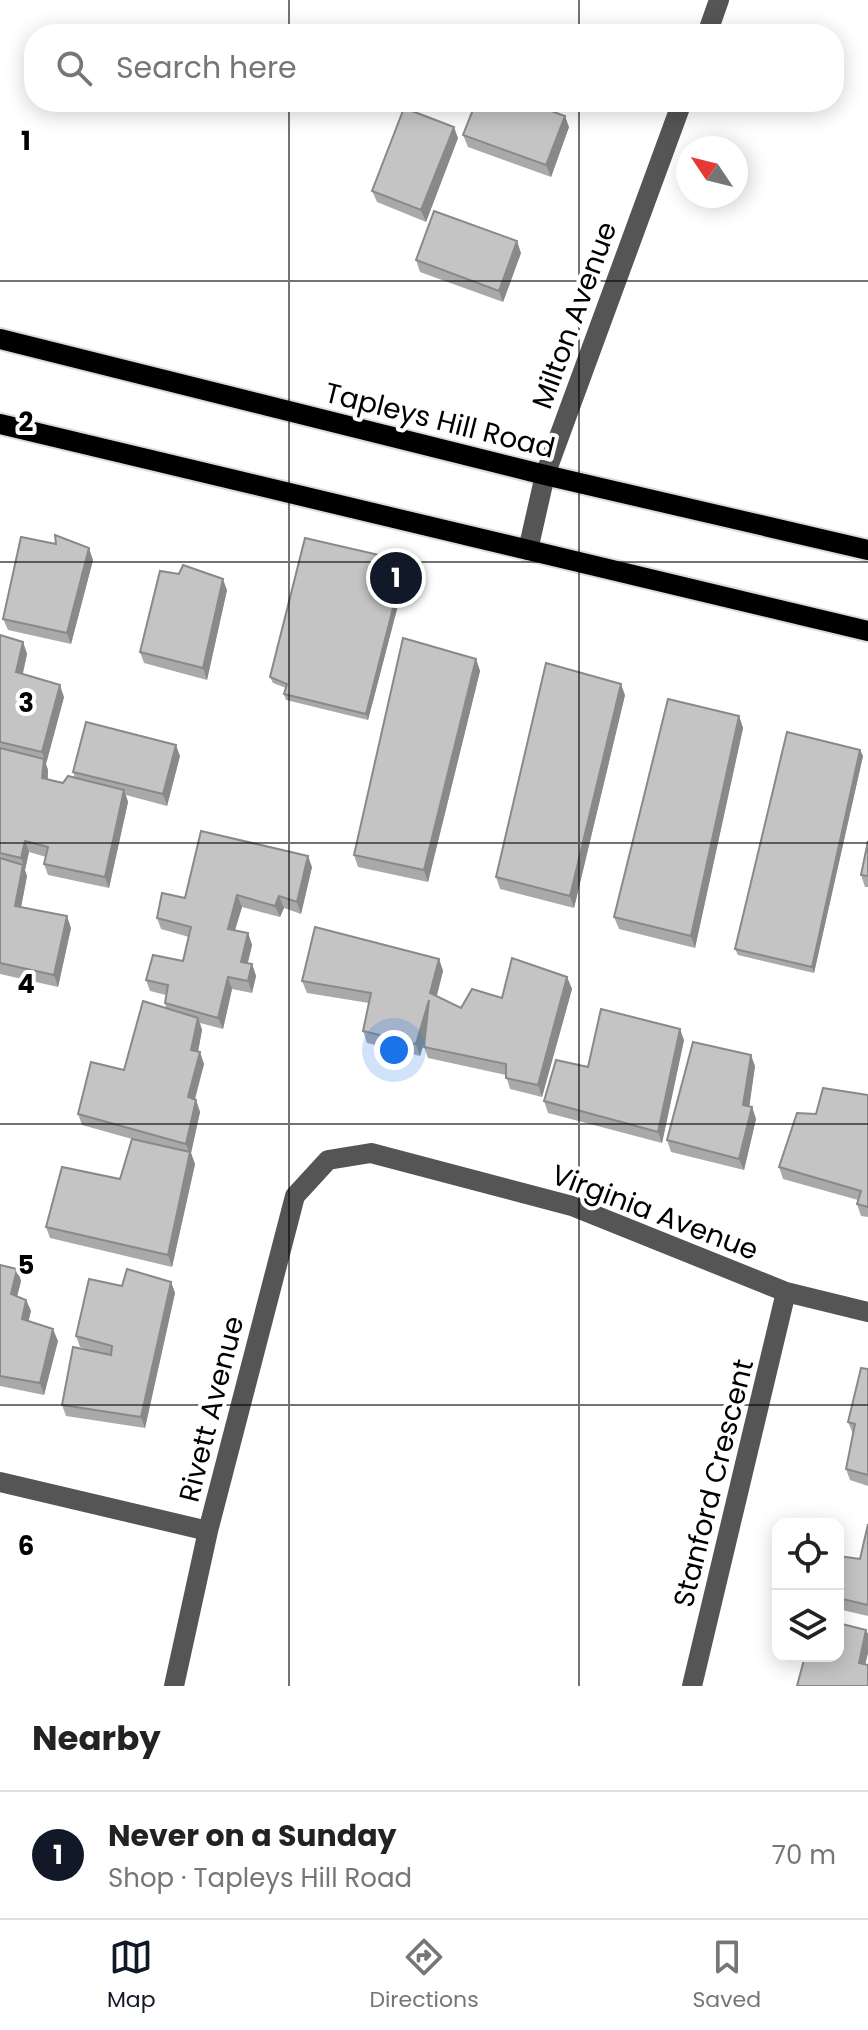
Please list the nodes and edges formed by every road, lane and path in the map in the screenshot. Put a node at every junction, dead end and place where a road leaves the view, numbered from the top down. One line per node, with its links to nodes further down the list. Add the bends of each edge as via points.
1 (719, 0): 2 (street)
2 (711, 24)
3 (678, 112): 6 (street, Milton Avenue)
4 (0, 339): 6 (main road, Tapleys Hill Road)
5 (0, 424): 7 (main road)
6 (545, 475): 7 (street, Milton Avenue); 8 (main road, Tapleys Hill Road)
7 (528, 550): 9 (main road)
8 (868, 550)
9 (868, 631)
10 (328, 1160): 11 (street, Virginia Avenue, via 371,1153 572,1206); 14 (street, Rivett Avenue, via 295,1196)
11 (786, 1292): 12 (street, Virginia Avenue); 16 (street, Stanford Crescent)
12 (868, 1312)
13 (0, 1482): 14 (street)
14 (208, 1531): 15 (street, Rivett Avenue)
15 (174, 1686)
16 (692, 1686)

